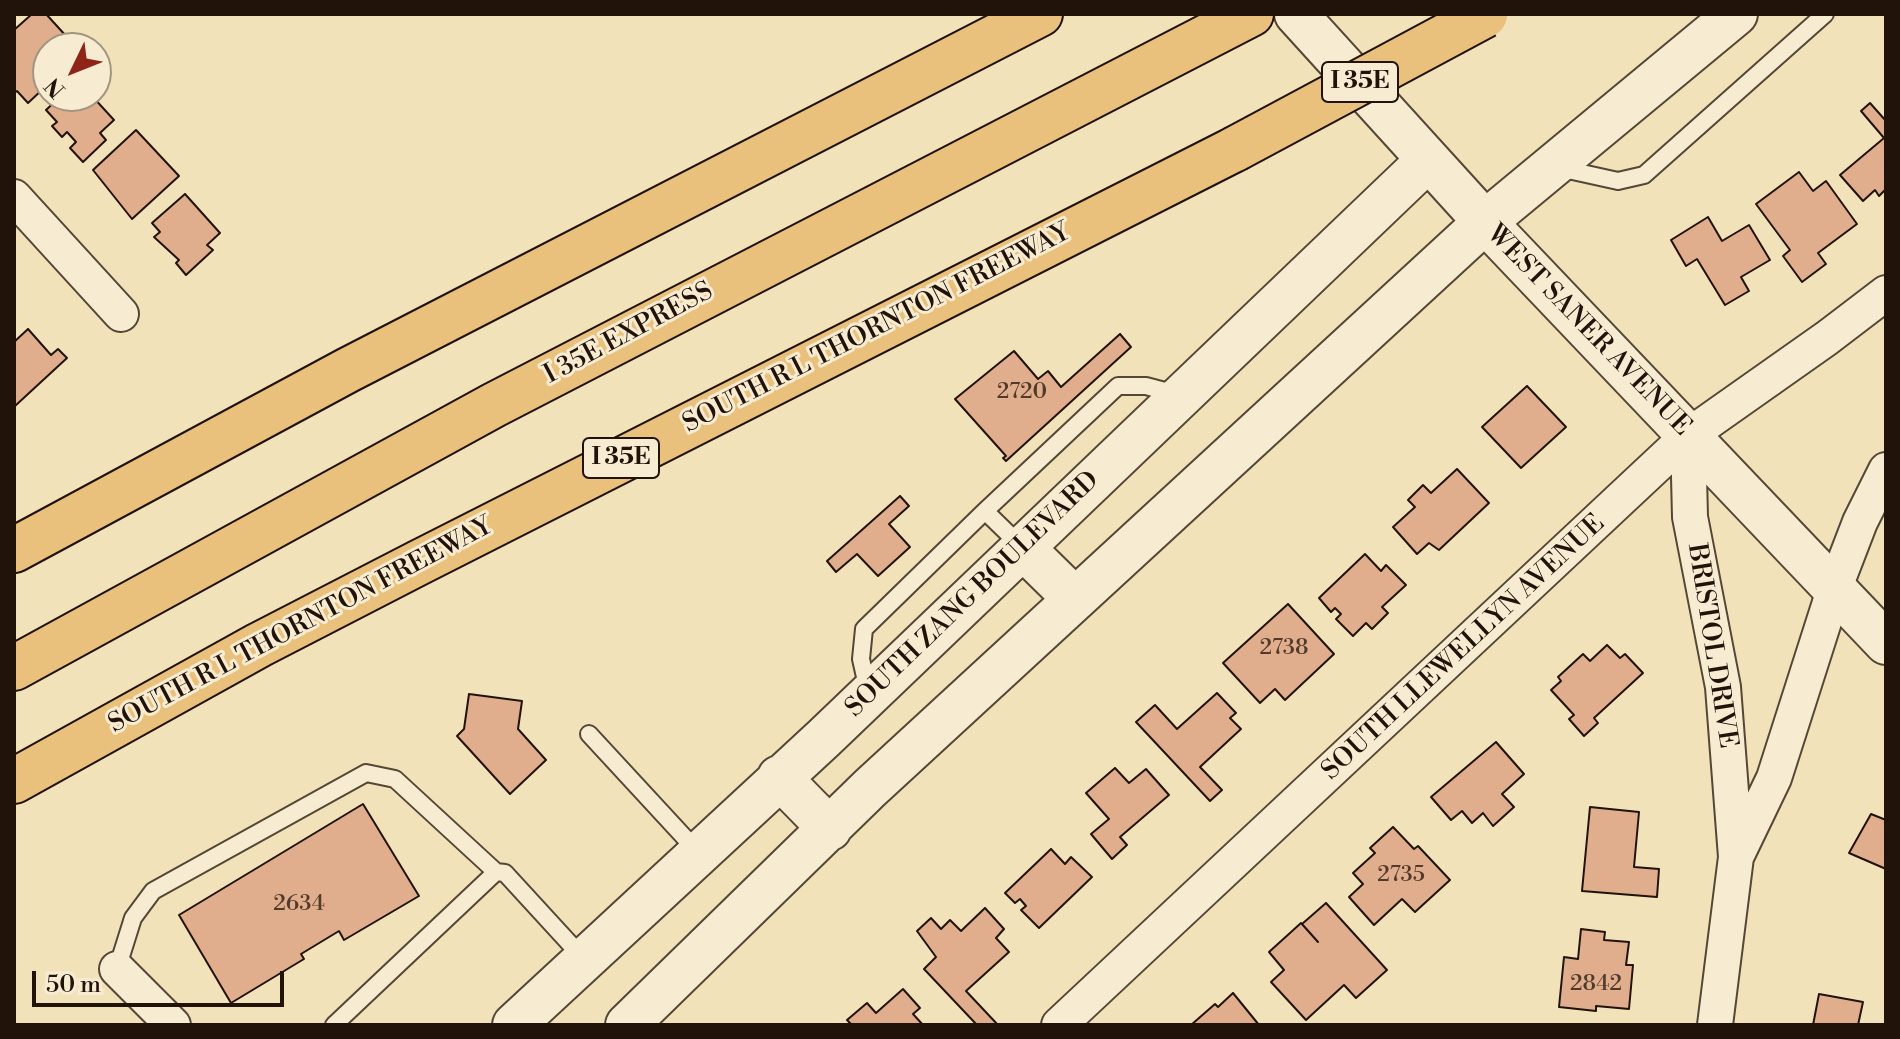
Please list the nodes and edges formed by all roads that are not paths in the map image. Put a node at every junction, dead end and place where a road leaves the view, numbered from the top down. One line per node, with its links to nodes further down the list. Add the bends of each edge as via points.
1 (1040, 14): 18 (highway, via 335,377)
2 (1251, 14): 22 (highway, I 35E EXPRESS, via 563,369)
3 (1296, 14): 7 (street, WEST SANER AVENUE)
4 (1736, 14): 8 (street)
5 (1825, 14): 8 (lane, via 1644,175 1618,181)
6 (1486, 15): 26 (highway, SOUTH R L THORNTON FREEWAY / I 35E, bridge, via 1235,149 418,563)
7 (1428, 160): 10 (street, WEST SANER AVENUE); 13 (street, SOUTH ZANG BOULEVARD)
8 (1550, 166): 10 (street)
9 (14, 197): 12 (street)
10 (1485, 222): 14 (street, WEST SANER AVENUE); 20 (street)
11 (1886, 293): 14 (street, SOUTH LLEWELLYN AVENUE)
12 (121, 314)
13 (1182, 396): 16 (lane, via 1146,386 1118,386); 17 (street, SOUTH ZANG BOULEVARD)
14 (1688, 436): 19 (street, WEST SANER AVENUE); 29 (street, BRISTOL DRIVE, via 1690,517 1723,687); 37 (street, SOUTH LLEWELLYN AVENUE)
15 (1886, 470): 19 (street, BRISTOL DRIVE)
16 (985, 511): 17 (lane); 23 (lane, via 864,629 861,659)
17 (1023, 548): 20 (street); 23 (street, SOUTH ZANG BOULEVARD)
18 (14, 550)
19 (1835, 587): 21 (street, WEST SANER AVENUE); 29 (street, BRISTOL DRIVE, via 1774,778)
20 (1075, 599): 27 (street)
21 (1886, 643)
22 (14, 668)
23 (869, 695): 25 (street, SOUTH ZANG BOULEVARD)
24 (589, 734): 28 (lane)
25 (779, 777): 27 (street); 28 (street, SOUTH ZANG BOULEVARD)
26 (14, 781)
27 (830, 829): 36 (street)
28 (698, 852): 31 (street, SOUTH ZANG BOULEVARD)
29 (1736, 857): 38 (street, BRISTOL DRIVE)
30 (496, 872): 31 (lane, via 505,873); 32 (lane, via 395,779 366,773 153,891 133,918); 34 (lane)
31 (583, 958): 35 (street, SOUTH ZANG BOULEVARD)
32 (117, 969): 33 (street)
33 (173, 1025)
34 (334, 1025)
35 (514, 1025)
36 (627, 1025)
37 (1059, 1025)
38 (1715, 1025)

